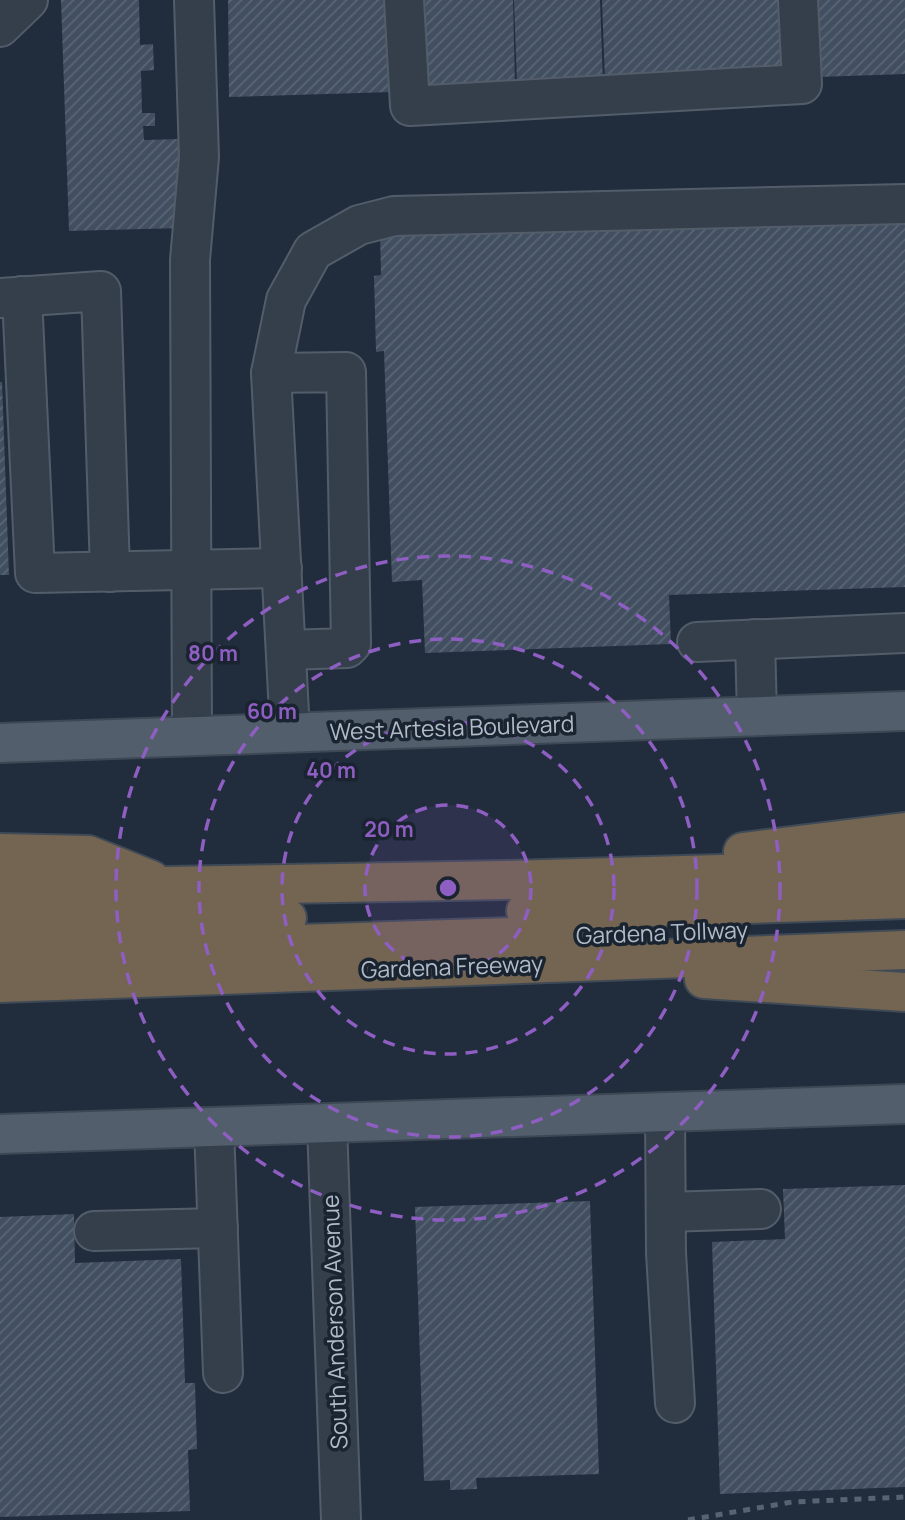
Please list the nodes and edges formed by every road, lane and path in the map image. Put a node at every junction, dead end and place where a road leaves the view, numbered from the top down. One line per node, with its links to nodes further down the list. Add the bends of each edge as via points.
1 (28, 0): 5 (street)
2 (194, 0): 10 (street, via 199,158 190,260)
3 (404, 0): 4 (street, via 410,106 802,84)
4 (799, 0)
5 (0, 27)
6 (905, 204): 8 (street, via 394,216 359,225 313,251 286,300)
7 (11, 297): 11 (street, via 35,573); 11 (street, via 101,291)
8 (271, 373): 9 (street); 15 (street, via 346,372 351,643 347,648)
9 (282, 568): 10 (street); 15 (street)
10 (190, 570): 11 (street); 19 (street)
11 (110, 572)
12 (905, 633): 13 (street)
13 (755, 639): 14 (street); 17 (street)
14 (697, 642)
15 (286, 650): 18 (street)
16 (905, 711): 17 (main road, West Artesia Boulevard)
17 (757, 716): 18 (main road, West Artesia Boulevard)
18 (290, 732): 19 (main road, West Artesia Boulevard)
19 (192, 736): 20 (main road, West Artesia Boulevard)
20 (0, 743)
21 (905, 832): 24 (highway)
22 (0, 853): 25 (highway, via 88,855)
23 (905, 869): 24 (highway)
24 (505, 880): 25 (highway)
25 (166, 886): 26 (highway)
26 (0, 891)
27 (905, 899): 29 (highway, Gardena Tollway)
28 (905, 924): 31 (highway, Gardena Tollway)
29 (0, 926)
30 (905, 950): 32 (highway, Gardena Freeway)
31 (0, 954)
32 (485, 965): 33 (highway, Gardena Freeway); 34 (highway)
33 (0, 985)
34 (905, 992)
35 (905, 1104): 36 (main road)
36 (665, 1112): 37 (main road); 41 (street)
37 (327, 1124): 38 (main road); 46 (street, South Anderson Avenue)
38 (214, 1127): 39 (main road); 42 (street)
39 (0, 1134)
40 (761, 1209): 41 (street)
41 (666, 1212): 45 (street)
42 (218, 1228): 43 (street); 44 (street)
43 (94, 1231)
44 (223, 1373)
45 (675, 1403)
46 (341, 1520)

